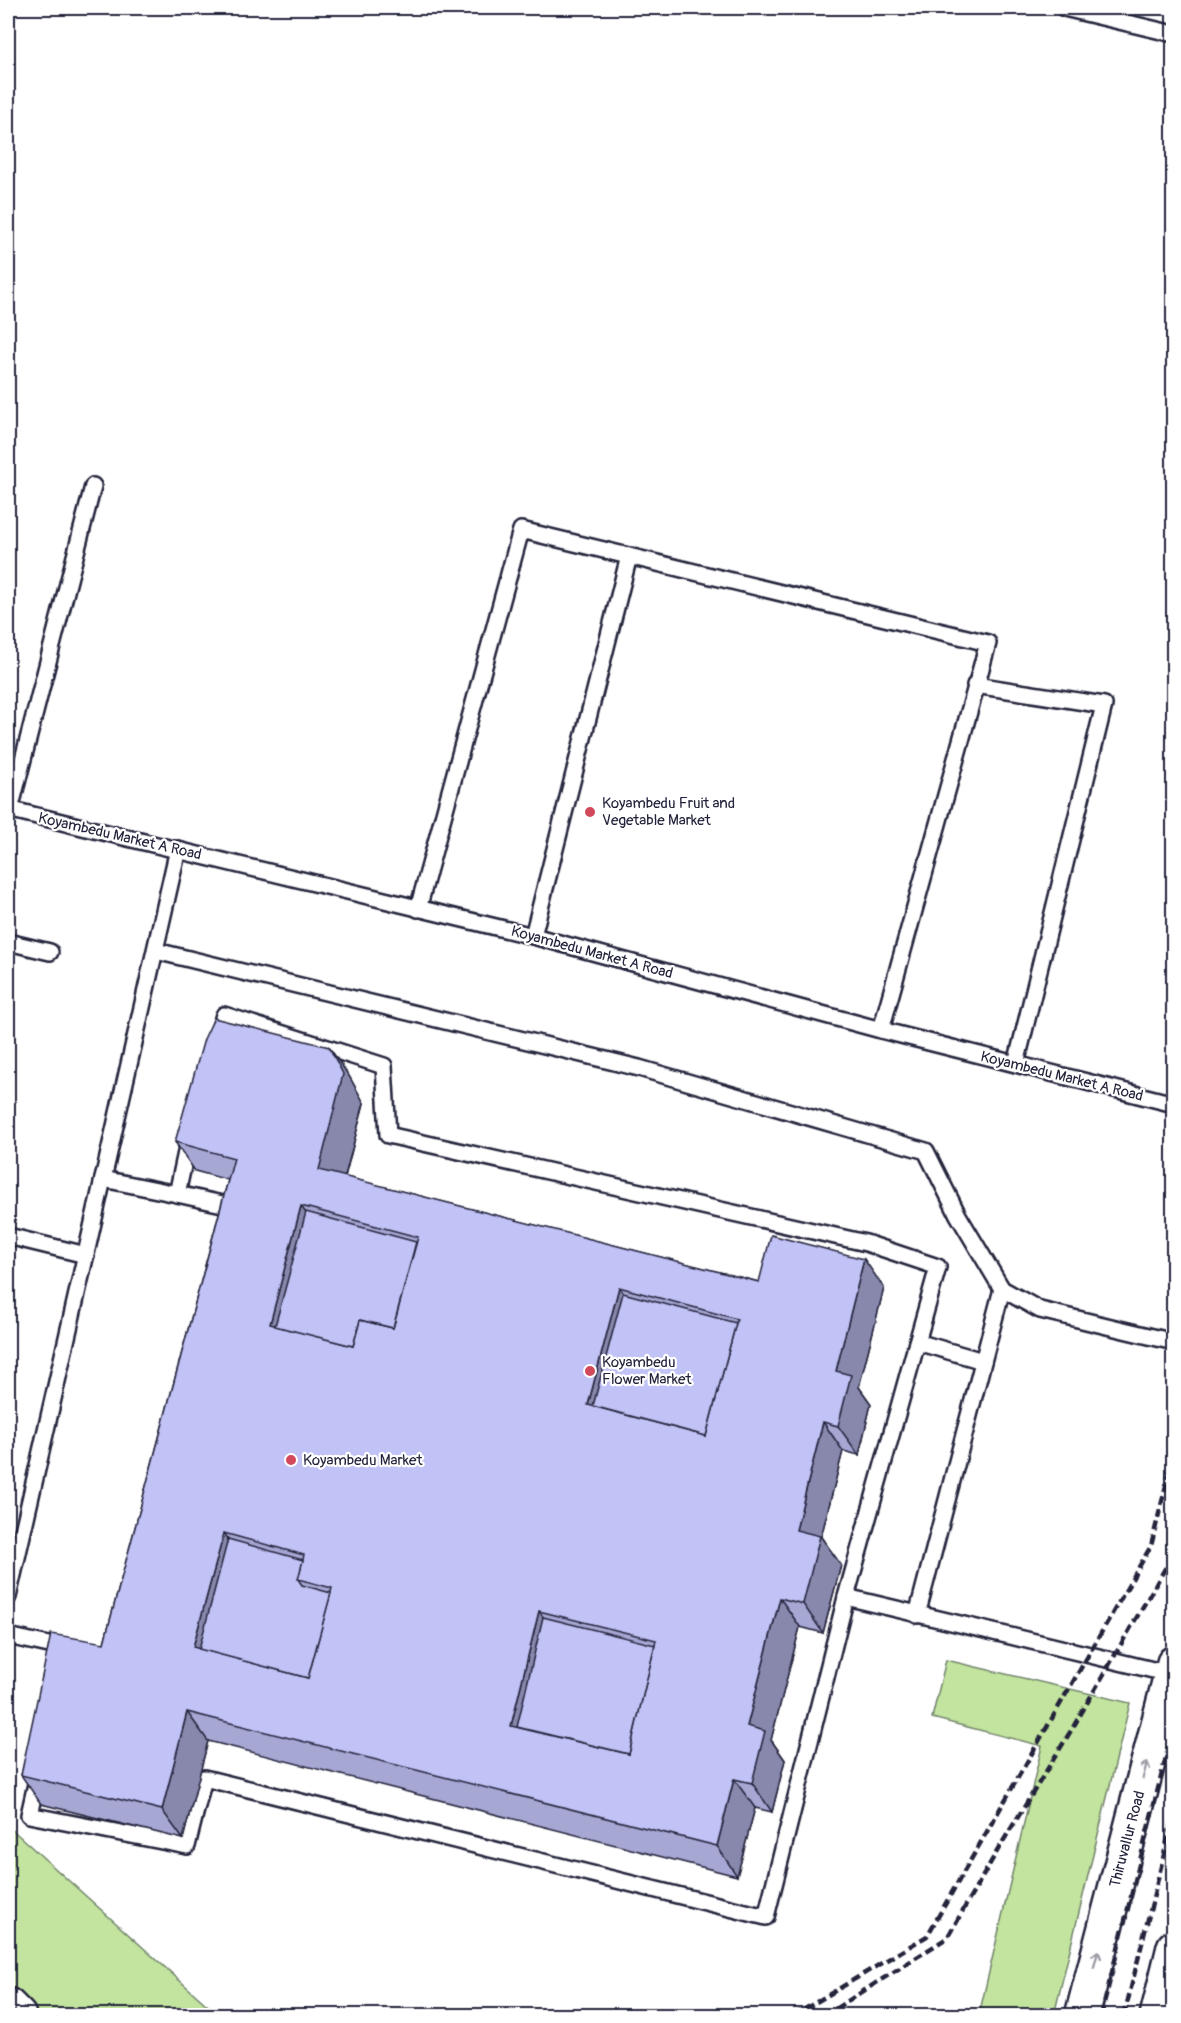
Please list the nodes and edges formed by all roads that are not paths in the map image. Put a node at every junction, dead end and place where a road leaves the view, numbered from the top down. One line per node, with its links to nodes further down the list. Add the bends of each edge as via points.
1 (1064, 8): 2 (lane)
2 (1173, 34)
3 (93, 486): 6 (lane)
4 (629, 556): 5 (lane, via 988,643); 8 (lane, via 521,530); 9 (lane)
5 (975, 685): 13 (lane); 15 (lane, via 1104,705)
6 (9, 809): 7 (lane, Koyambedu Market A Road)
7 (178, 849): 8 (lane, Koyambedu Market A Road); 11 (lane)
8 (418, 909): 9 (lane, Koyambedu Market A Road)
9 (533, 936): 13 (lane, Koyambedu Market A Road)
10 (8, 942): 12 (lane)
11 (156, 951): 18 (lane); 23 (lane, via 639,1068 926,1151)
12 (50, 952)
13 (881, 1030): 15 (lane, Koyambedu Market A Road)
14 (211, 1056): 24 (lane, via 224,1015 384,1066 388,1135 866,1243 938,1267)
15 (1016, 1064): 16 (lane, Koyambedu Market A Road)
16 (1173, 1104)
17 (190, 1128): 19 (lane)
18 (103, 1179): 19 (lane); 22 (lane)
19 (177, 1194): 20 (lane, via 236,1208)
20 (230, 1231)
21 (8, 1236): 22 (lane)
22 (86, 1255): 27 (lane)
23 (1002, 1289): 25 (lane, via 1040,1310); 26 (lane)
24 (916, 1342): 26 (lane); 28 (lane)
25 (1173, 1342)
26 (983, 1361): 29 (lane)
27 (8, 1597)
28 (846, 1598): 29 (lane); 33 (lane, via 766,1917 204,1778 187,1846 29,1815)
29 (917, 1615): 32 (lane)
30 (8, 1636): 31 (lane)
31 (70, 1653)
32 (1172, 1668): 37 (street, Thiruvallur Road, one-way to 32)
33 (41, 1760)
34 (1173, 1947): 38 (street)
35 (8, 2005): 36 (street)
36 (19, 2016)
37 (1082, 2016)
38 (1157, 2016)

